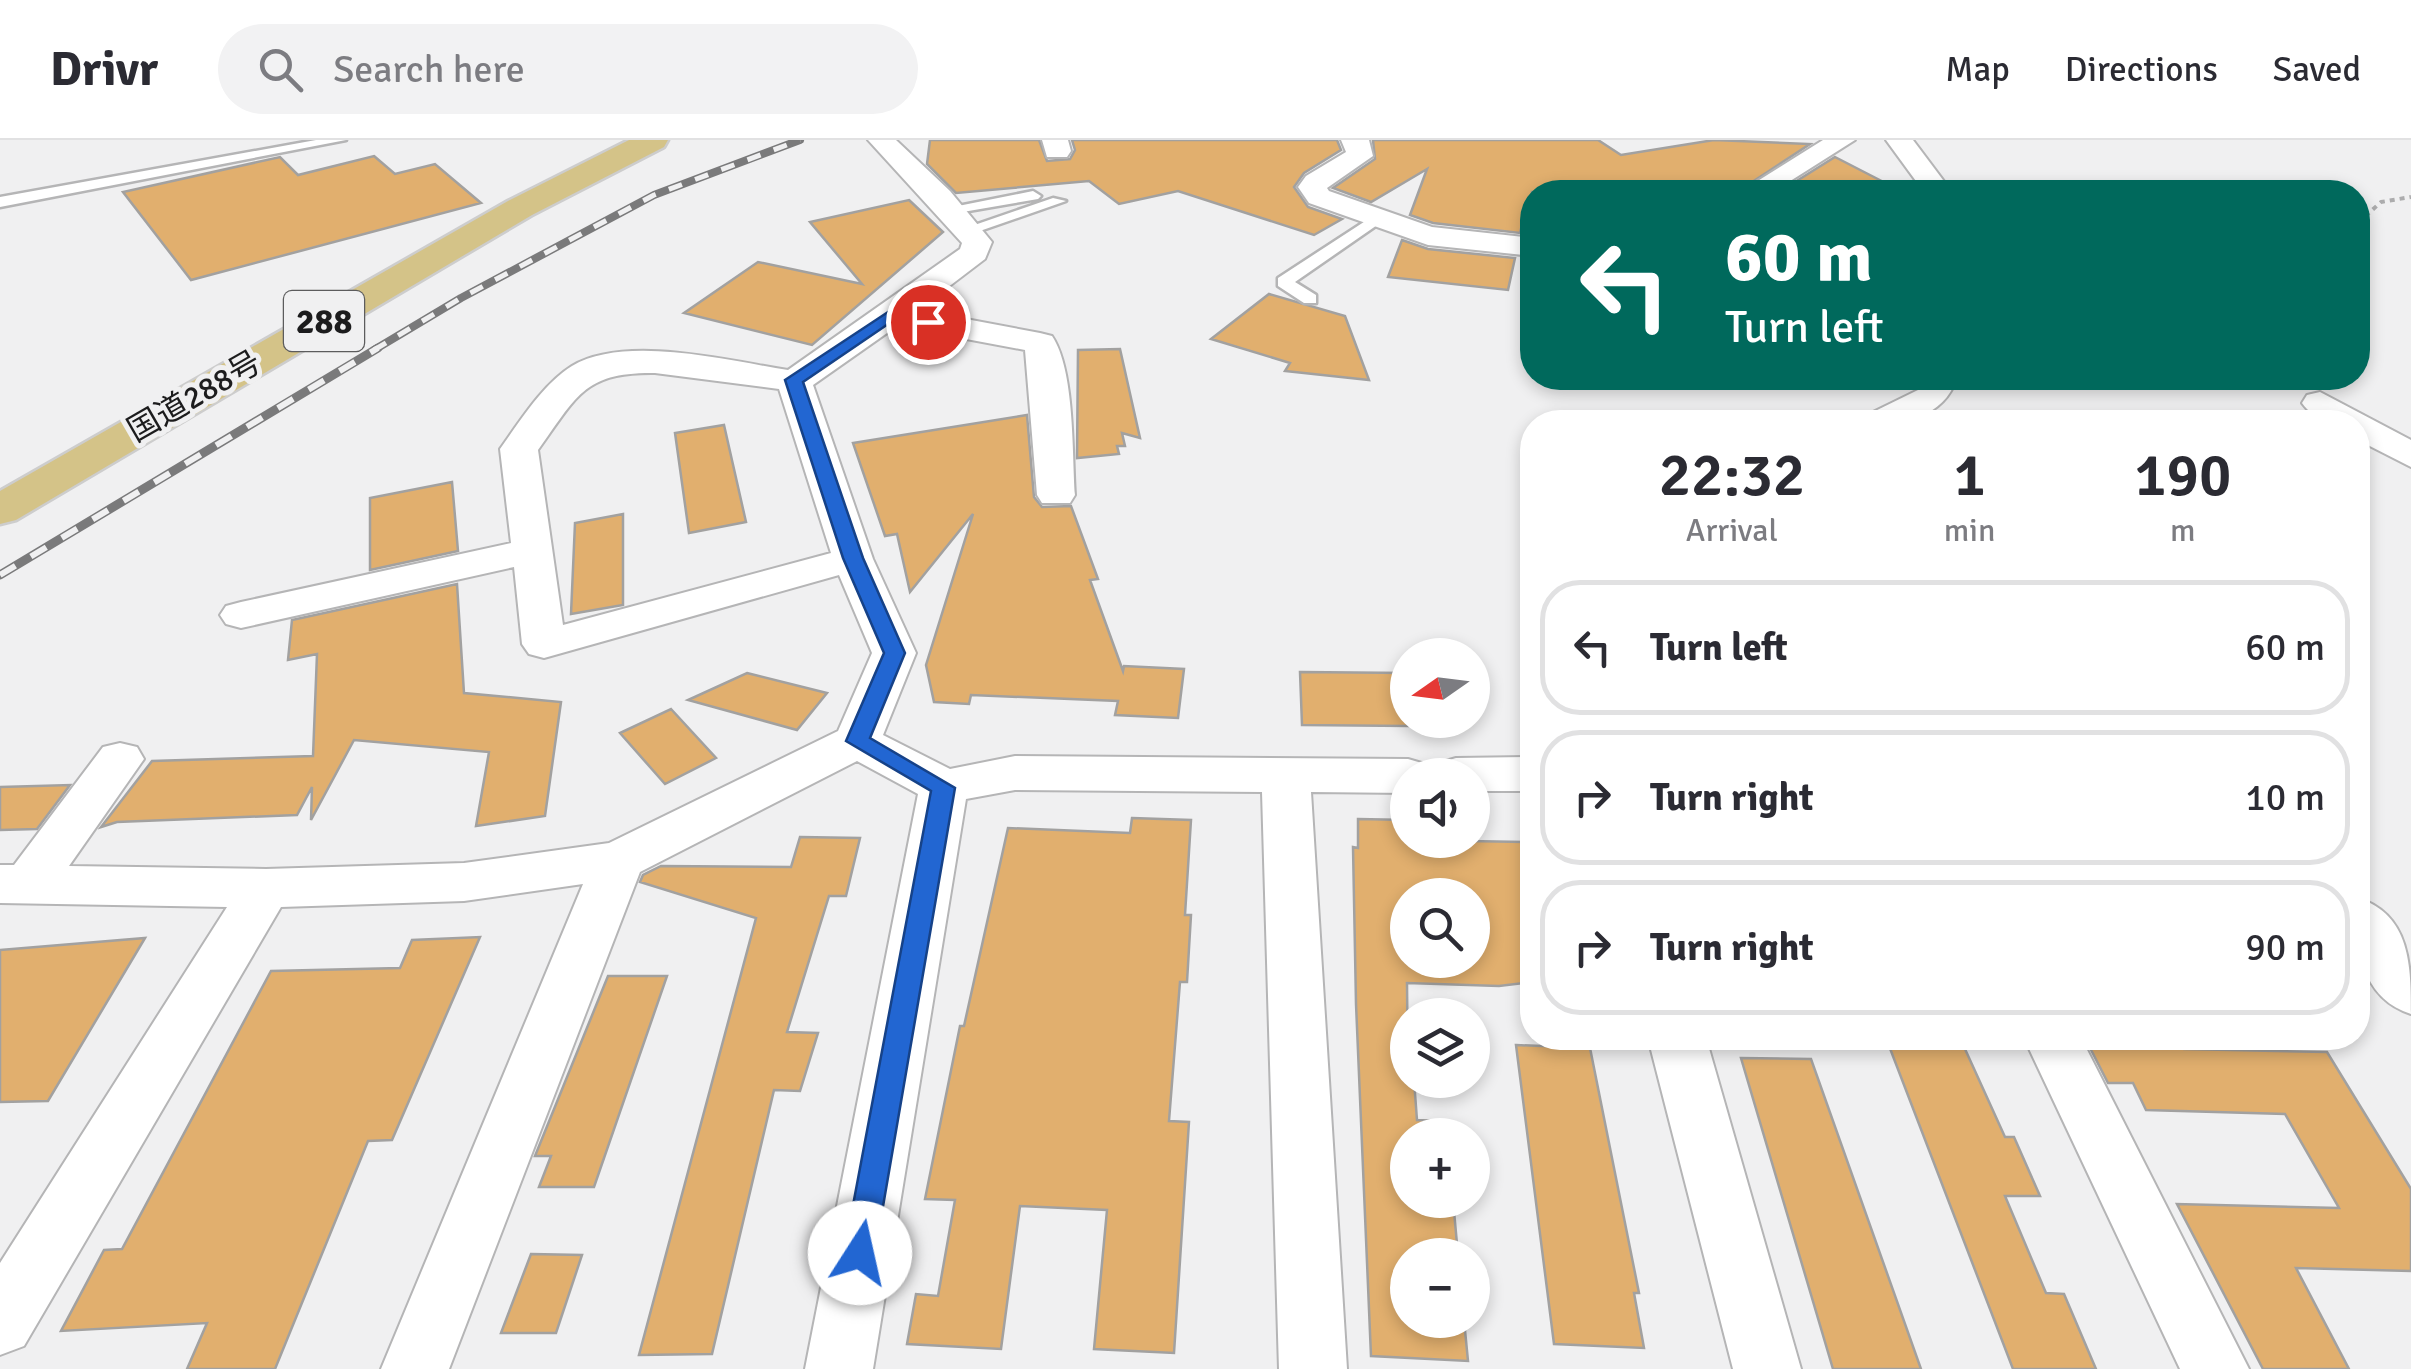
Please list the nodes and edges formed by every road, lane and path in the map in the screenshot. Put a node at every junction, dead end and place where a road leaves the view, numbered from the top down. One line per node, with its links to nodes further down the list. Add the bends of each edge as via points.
1 (339, 140): 12 (lane)
2 (653, 140): 27 (highway, 国道288号 / 288, via 520,208)
3 (881, 140): 14 (street)
4 (1354, 140): 15 (street, via 1359,156 1312,187 1319,197)
5 (1842, 140): 7 (street)
6 (1898, 140): 8 (street)
7 (1774, 180)
8 (1929, 180)
9 (1038, 196): 14 (lane)
10 (2411, 197): 13 (path, via 2395,196)
11 (1058, 201): 14 (lane)
12 (0, 202)
13 (2370, 209)
14 (959, 220): 18 (street, via 977,242 974,253)
15 (1375, 221): 16 (street, via 1458,242); 17 (lane, via 1284,282)
16 (1520, 246)
17 (1310, 299)
18 (891, 315): 19 (street); 26 (street, via 1040,343)
19 (794, 380): 28 (street, via 630,360 588,370 519,448); 29 (street)
20 (1935, 390): 22 (street)
21 (2320, 403): 23 (street)
22 (1906, 410)
23 (2332, 410)
24 (2370, 432): 25 (street)
25 (2411, 456)
26 (1056, 495)
27 (9, 498)
28 (532, 551): 29 (street, via 544,644); 30 (street)
29 (853, 558): 31 (street, via 894,653)
30 (241, 616)
31 (857, 741): 37 (street); 38 (street)
32 (120, 760): 39 (street)
33 (1520, 774): 34 (street)
34 (1490, 775)
35 (1390, 776): 36 (street)
36 (1286, 777): 37 (street, via 1014,773); 48 (street)
37 (944, 788): 47 (street)
38 (618, 860): 40 (street, via 464,882); 46 (street)
39 (14, 884): 40 (street)
40 (266, 888): 45 (street)
41 (2370, 935): 42 (street)
42 (2411, 992)
43 (1680, 1050): 49 (street)
44 (2059, 1050): 50 (street)
45 (0, 1322)
46 (414, 1369)
47 (839, 1369)
48 (1313, 1369)
49 (1767, 1369)
50 (2215, 1369)

